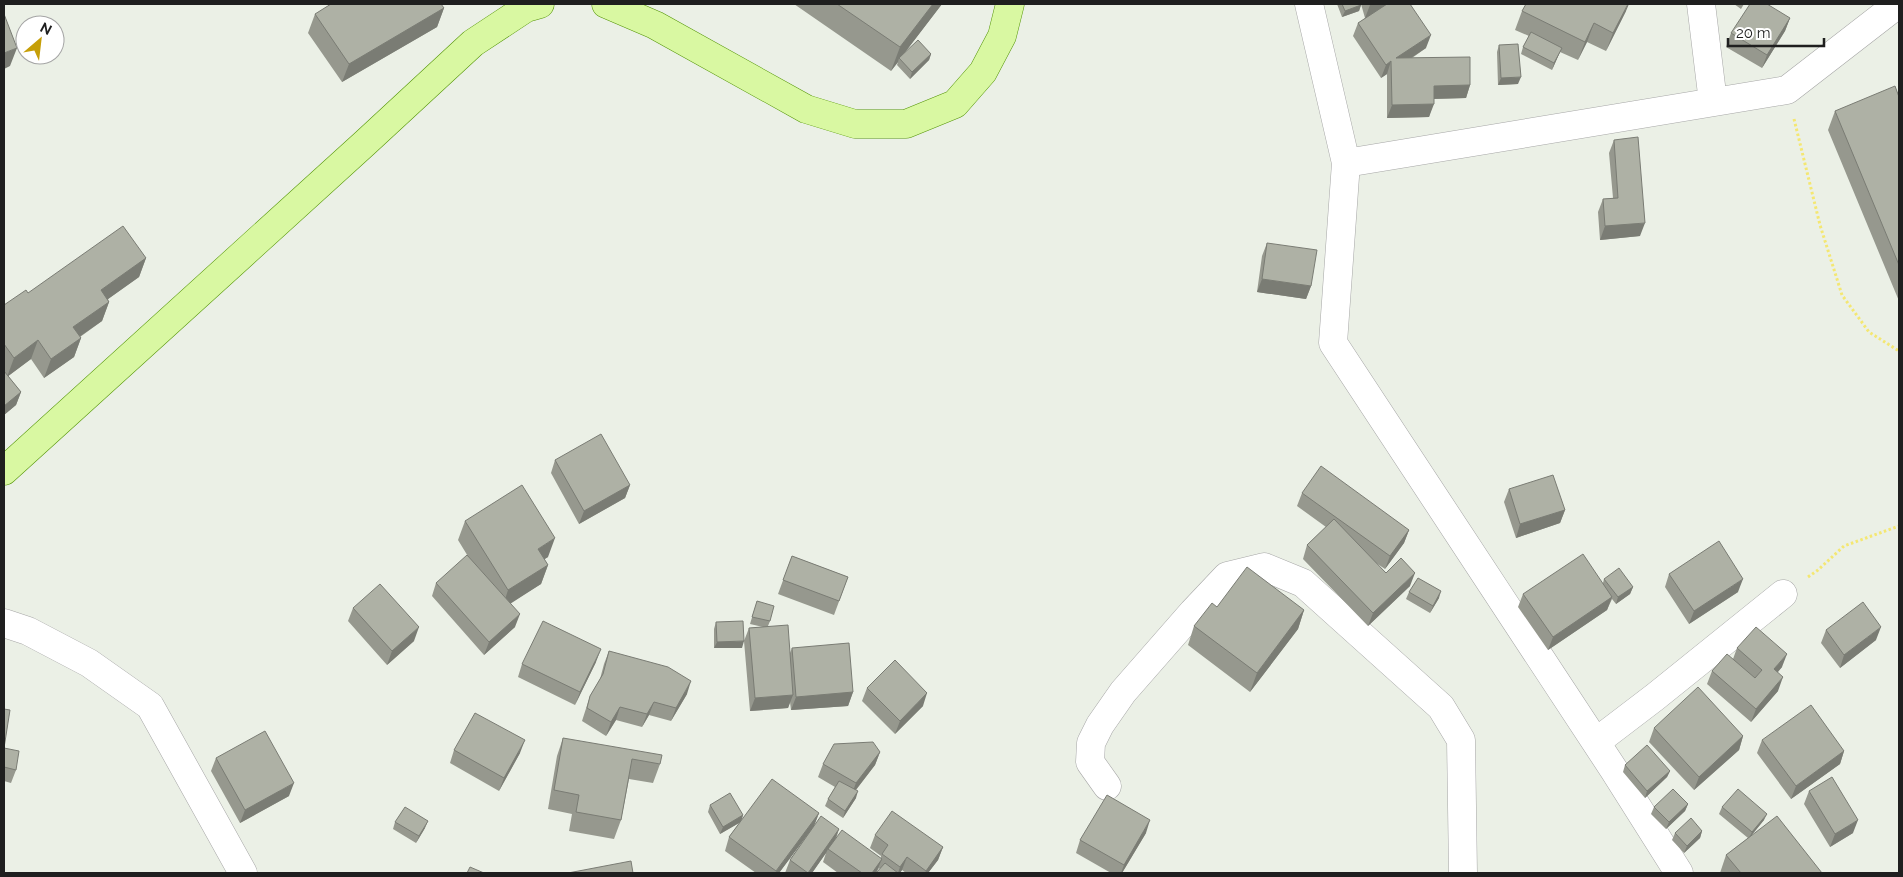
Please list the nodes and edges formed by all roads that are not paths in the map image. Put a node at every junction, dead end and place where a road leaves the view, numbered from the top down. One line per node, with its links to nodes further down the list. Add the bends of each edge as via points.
1 (540, 4): 9 (main road, via 526,8 473,43)
2 (606, 4): 3 (main road, via 655,25 806,109 855,124 906,124 955,104 983,72 1002,36)
3 (1010, 4)
4 (1309, 4): 8 (street)
5 (1701, 4): 7 (street)
6 (1898, 4): 7 (street, via 1787,90)
7 (1713, 102): 8 (street)
8 (1346, 163): 12 (street, via 1333,343)
9 (4, 471)
10 (1783, 594): 12 (street)
11 (4, 622): 14 (street, via 89,663 150,706)
12 (1596, 742): 16 (street)
13 (1107, 786): 15 (street, via 1090,762 1091,743 1123,692 1227,576 1264,567 1303,583 1441,707 1461,740)
14 (242, 873)
15 (1464, 873)
16 (1679, 873)

